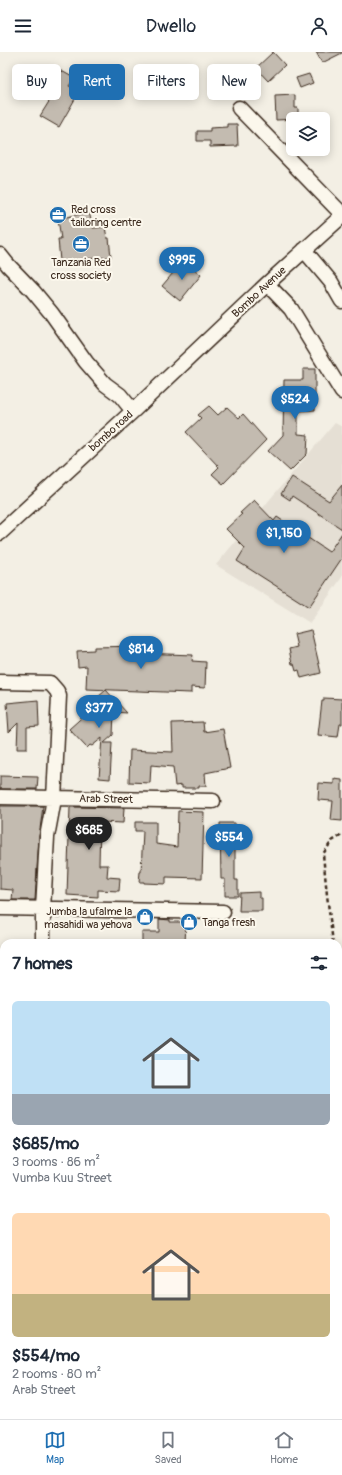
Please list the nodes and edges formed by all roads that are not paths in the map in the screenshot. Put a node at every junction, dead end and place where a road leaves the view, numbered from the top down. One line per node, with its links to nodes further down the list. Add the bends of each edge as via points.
1 (239, 108): 2 (street)
2 (342, 215): 3 (street, Bombo Avenue)
3 (304, 250): 5 (street, Bombo Avenue); 6 (street, via 331,282)
4 (0, 254): 9 (street, via 52,314 86,362)
5 (267, 284): 7 (street, Bombo Avenue); 8 (street, via 291,309)
6 (342, 301)
7 (177, 370): 9 (street, bombo road)
8 (342, 392)
9 (133, 411): 10 (street, bombo road)
10 (0, 533)
11 (0, 682): 13 (street, via 50,683 58,691 60,702)
12 (0, 797): 13 (street, Arab Street)
13 (54, 799): 14 (street, Arab Street); 16 (street, via 47,837)
14 (213, 801)
15 (0, 908): 16 (street)
16 (43, 909): 17 (street); 18 (street)
17 (223, 912)
18 (43, 939)

